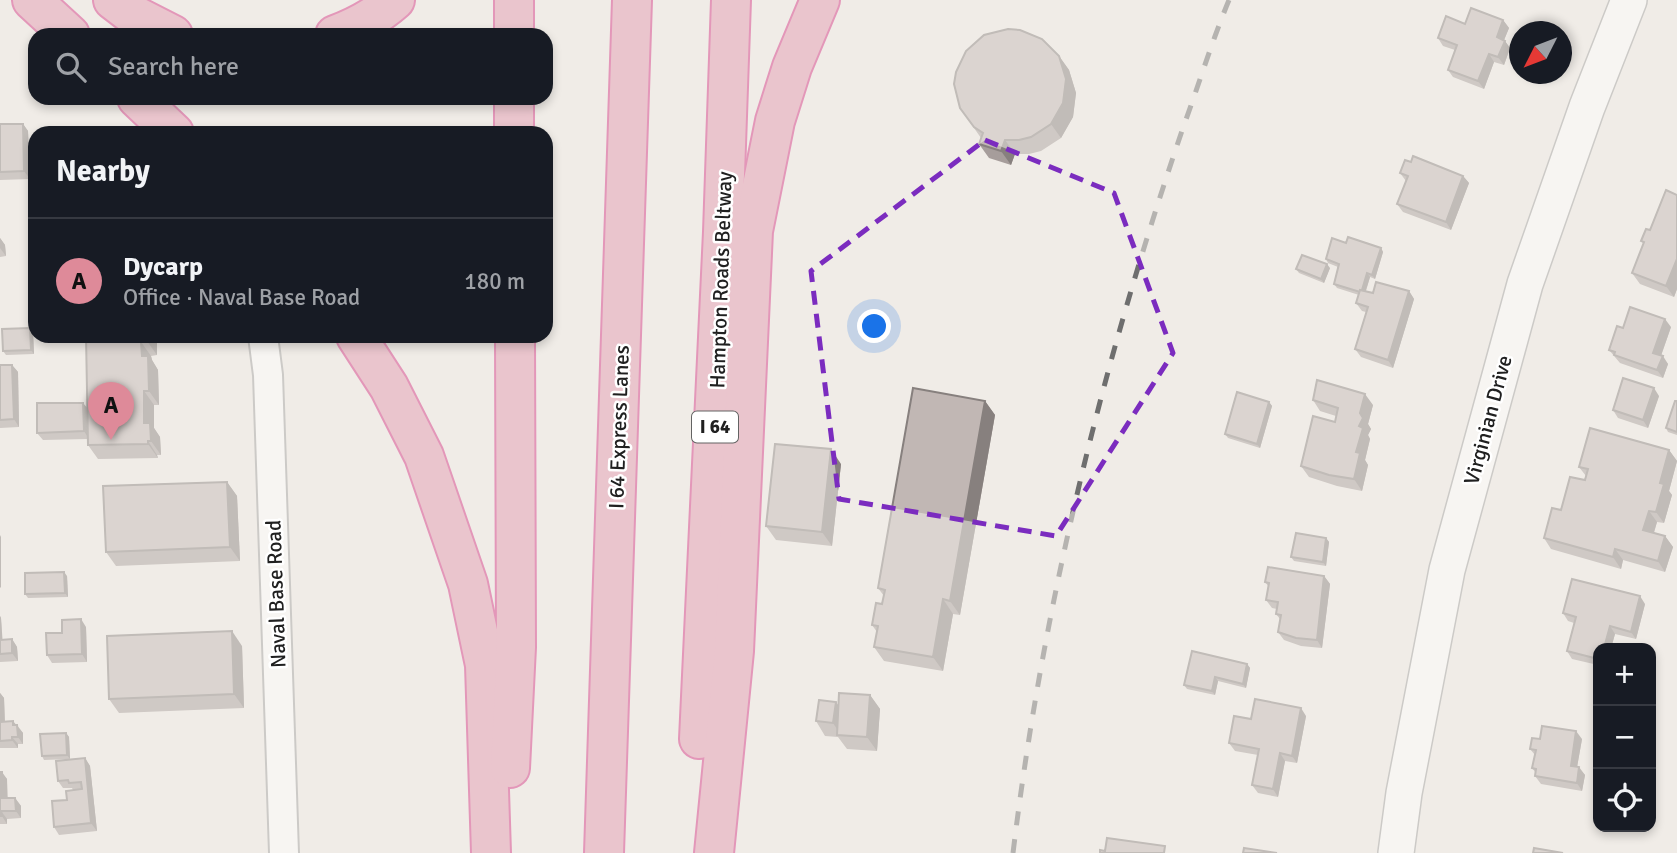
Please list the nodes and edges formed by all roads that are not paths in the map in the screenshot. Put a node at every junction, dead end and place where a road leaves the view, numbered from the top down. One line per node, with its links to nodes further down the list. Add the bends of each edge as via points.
1 (32, 0): 9 (highway)
2 (113, 0): 10 (highway)
3 (395, 0): 11 (highway)
4 (514, 0): 12 (highway)
5 (632, 0): 23 (highway, I 64 Express Lanes)
6 (731, 0): 24 (highway, Hampton Roads Beltway / I 64, via 702,706)
7 (820, 0): 25 (highway, via 775,121 753,231 734,650)
8 (1629, 0): 26 (street, Virginian Drive, via 1518,310 1447,570)
9 (62, 28)
10 (159, 28)
11 (353, 28)
12 (514, 28)
13 (144, 105): 15 (highway)
14 (514, 105): 16 (highway)
15 (167, 126)
16 (514, 126)
17 (264, 343): 20 (street, Naval Base Road)
18 (361, 343): 21 (highway, via 424,456 468,584 485,665)
19 (515, 343): 22 (highway, via 516,647)
20 (284, 853)
21 (491, 853)
22 (507, 853)
23 (604, 853)
24 (688, 853)
25 (714, 853)
26 (1396, 853)

